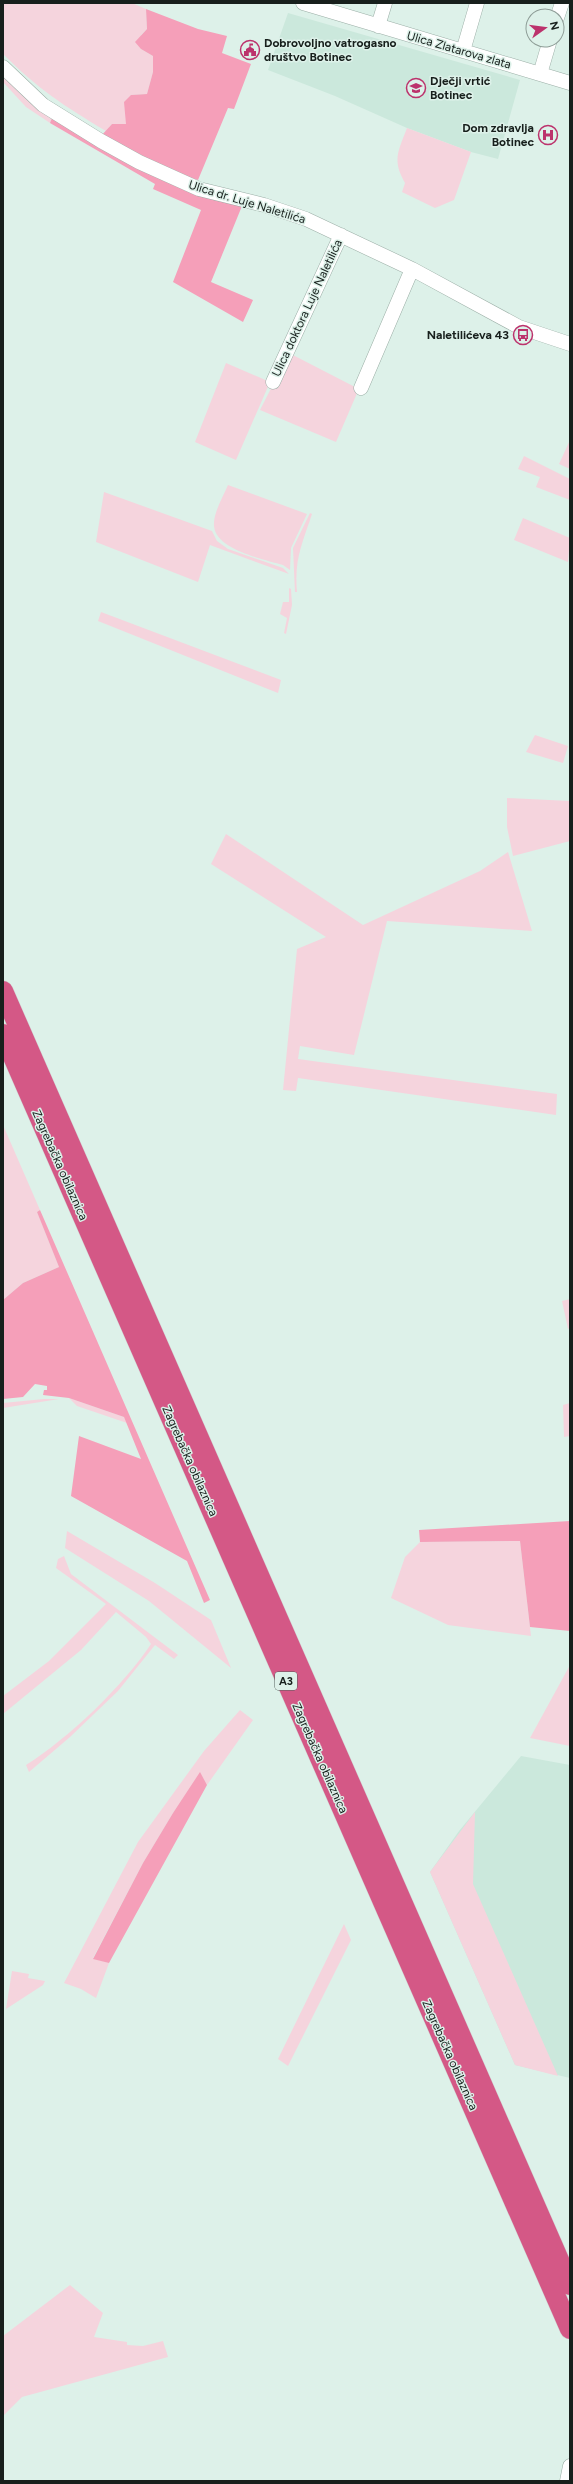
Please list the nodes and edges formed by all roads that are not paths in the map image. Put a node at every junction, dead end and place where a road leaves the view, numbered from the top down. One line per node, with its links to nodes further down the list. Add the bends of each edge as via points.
1 (303, 3): 4 (street, Ulica Zlatarova zlata)
2 (385, 3): 4 (street)
3 (477, 3): 6 (street)
4 (378, 26): 6 (street, Ulica Zlatarova zlata)
5 (548, 48): 8 (street)
6 (463, 51): 8 (street, Ulica Zlatarova zlata)
7 (3, 67): 10 (street, Ulica dr. Luje Naletilića, via 43,105 139,162 199,189 284,211)
8 (540, 74): 9 (street, Ulica Zlatarova zlata)
9 (570, 83)
10 (341, 234): 11 (street, Ulica dr. Luje Naletilića); 13 (street, Ulica doktora Luje Naletilića)
11 (412, 269): 12 (street, Ulica dr. Luje Naletilića, via 519,327); 14 (street)
12 (570, 344)
13 (273, 382)
14 (361, 388)
15 (3, 991): 17 (highway, Zagrebačka obilaznica / A3)
16 (3, 1034): 18 (highway, Zagrebačka obilaznica / A3)
17 (570, 2285)
18 (570, 2329)
19 (570, 2466): 20 (street)
20 (568, 2481)

